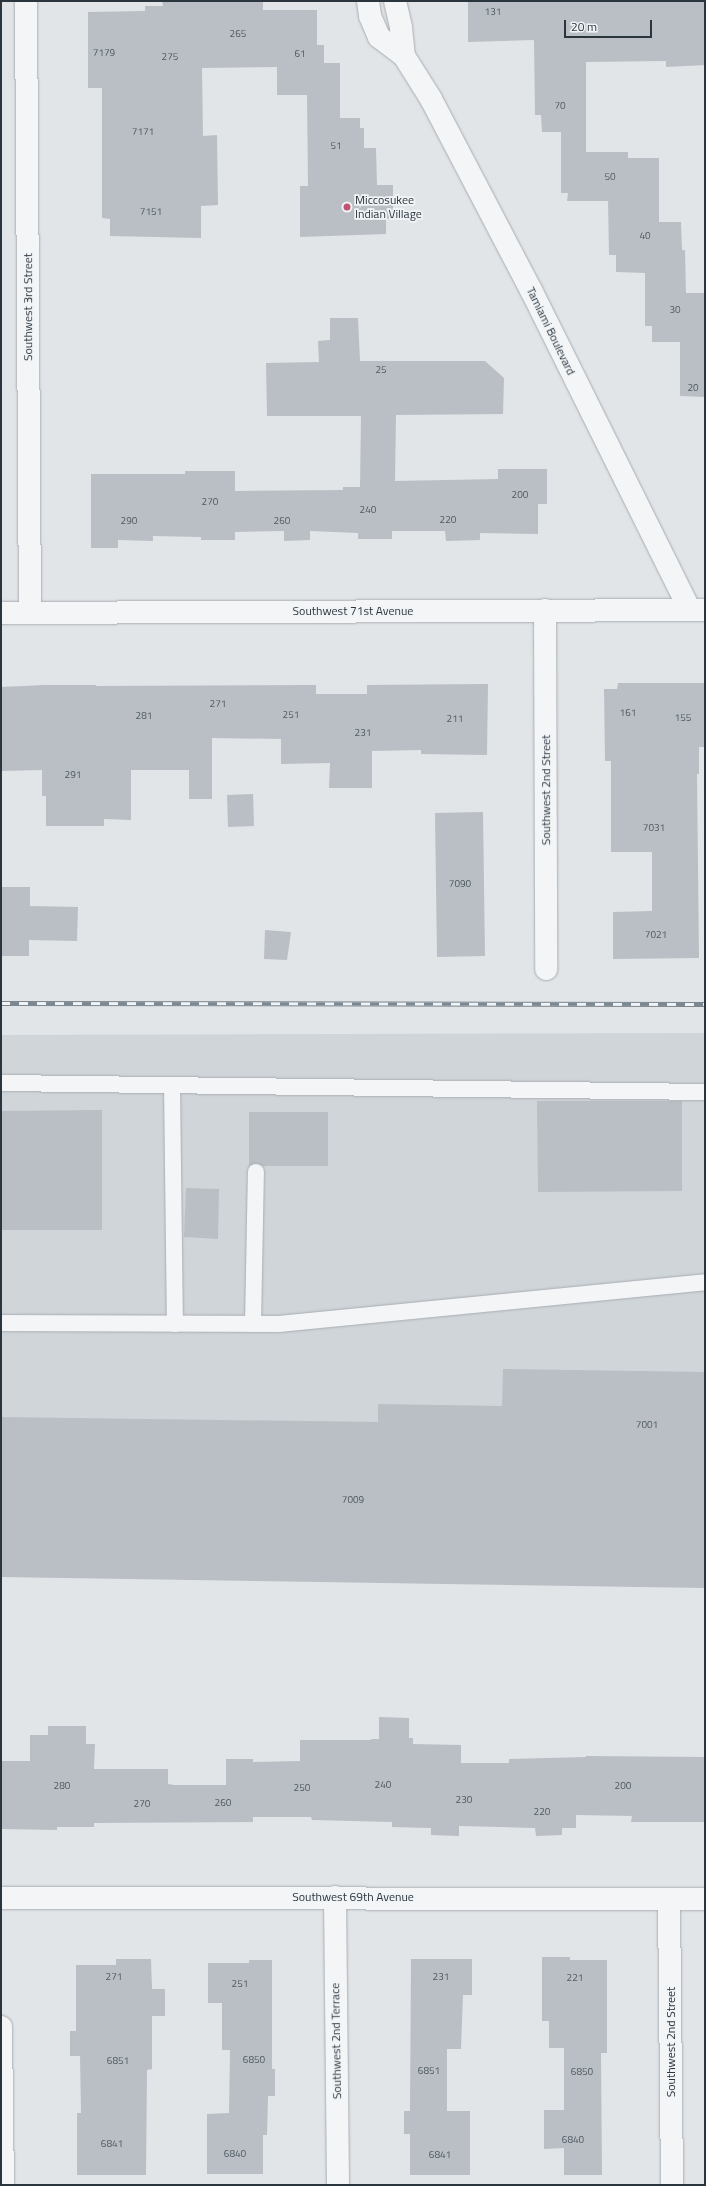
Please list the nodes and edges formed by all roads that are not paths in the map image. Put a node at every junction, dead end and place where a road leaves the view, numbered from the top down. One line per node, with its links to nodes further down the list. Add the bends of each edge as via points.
1 (26, 1): 8 (street, Southwest 3rd Street)
2 (368, 1): 4 (street, Tamiami Boulevard, via 370,16 379,37)
3 (395, 1): 4 (street, Tamiami Boulevard)
4 (404, 56): 6 (street, Tamiami Boulevard, via 432,99)
5 (545, 610): 6 (street, Southwest 71st Avenue); 8 (street, Southwest 71st Avenue); 9 (street, Southwest 2nd Street)
6 (698, 610)
7 (1, 613): 8 (street, Southwest 71st Avenue)
8 (30, 613)
9 (546, 969)
10 (1, 1082): 11 (lane)
11 (172, 1085): 12 (lane); 16 (lane)
12 (705, 1092)
13 (256, 1172): 17 (lane)
14 (705, 1282): 17 (lane, via 279,1324)
15 (1, 1323): 16 (lane)
16 (175, 1324): 17 (lane)
17 (253, 1324)
18 (335, 1897): 19 (street, Southwest 69th Avenue); 20 (street, Southwest 69th Avenue); 24 (street, Southwest 2nd Terrace)
19 (1, 1898)
20 (669, 1899): 21 (street, Southwest 69th Avenue); 25 (street, Southwest 2nd Street)
21 (705, 1899)
22 (1, 2027): 23 (street)
23 (3, 2185)
24 (338, 2185)
25 (672, 2185)

